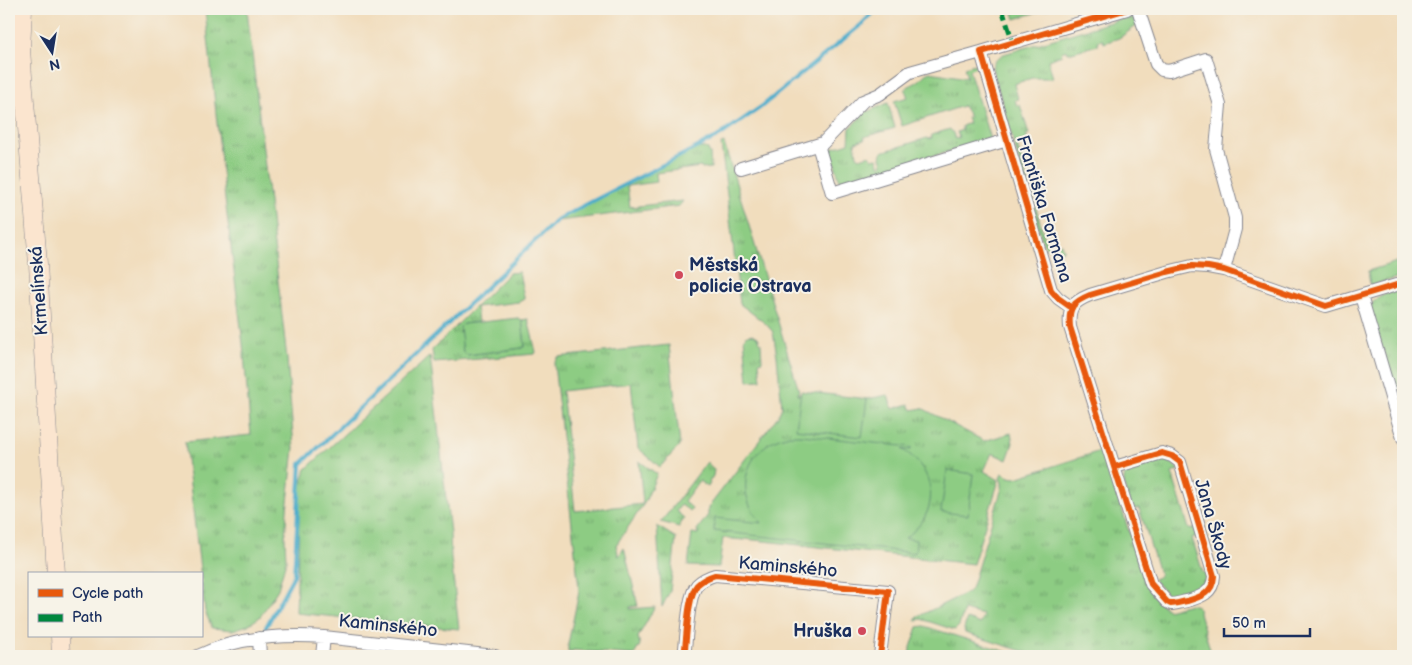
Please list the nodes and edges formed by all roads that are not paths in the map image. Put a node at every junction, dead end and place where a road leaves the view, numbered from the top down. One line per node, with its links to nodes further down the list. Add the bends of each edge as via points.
1 (23, 9): 14 (main road, Krmelínská, via 23,77)
2 (1127, 9): 4 (street)
3 (1138, 9): 8 (street, via 1156,64 1162,70 1169,71 1206,59 1220,105 1216,149 1235,218)
4 (981, 52): 5 (street, Františka Formana); 6 (street, via 910,72 880,94 863,101 827,140)
5 (1007, 140): 6 (street, Františka Formana, via 832,193); 11 (street, Františka Formana, via 1051,290)
6 (818, 145): 7 (street)
7 (741, 168)
8 (1224, 270): 10 (street, Františka Formana, via 1326,306); 11 (street, Františka Formana, via 1192,266 1090,295 1078,300)
9 (1403, 283): 10 (street, Františka Formana)
10 (1361, 296): 12 (street)
11 (1072, 308): 13 (street, Jana Škody, via 1070,327)
12 (1403, 438)
13 (1115, 467): 13 (street, Jana Škody, via 1151,584 1171,604 1200,602 1212,586 1214,576 1180,462 1162,454)
14 (56, 572)
15 (324, 637): 17 (street, Kaminského); 18 (street, Kaminského); 22 (street, Kaminského)
16 (60, 638): 19 (main road)
17 (259, 638): 20 (street, Kaminského); 21 (street)
18 (448, 653): 23 (street, Kaminského)
19 (61, 656)
20 (198, 656)
21 (260, 656)
22 (322, 656)
23 (495, 656)
24 (684, 656): 25 (street, Kaminského, via 692,594 697,585 714,575 888,591)
25 (880, 656)

